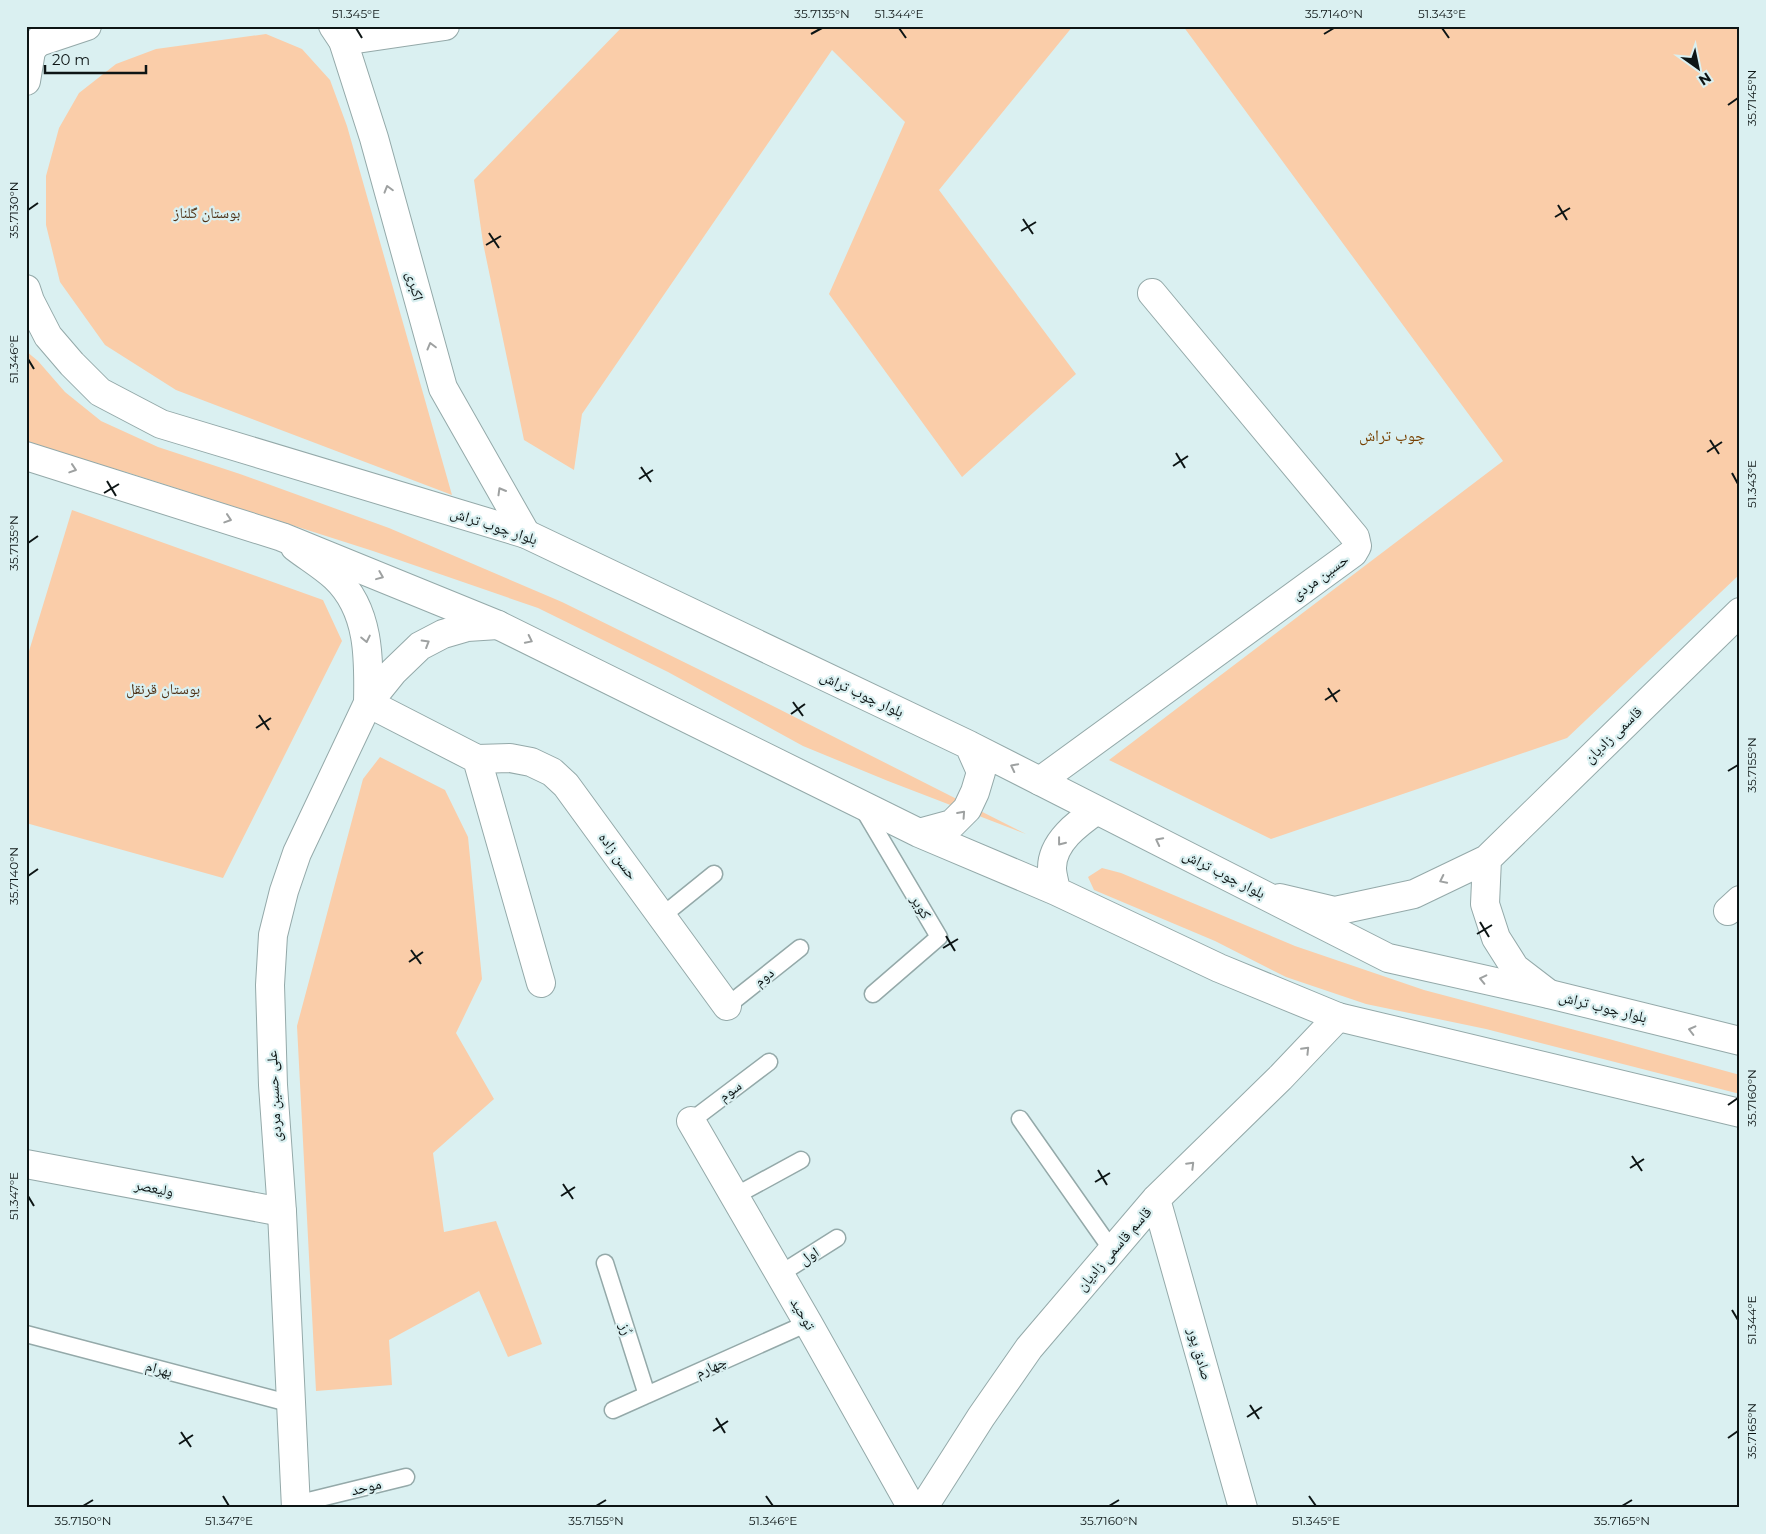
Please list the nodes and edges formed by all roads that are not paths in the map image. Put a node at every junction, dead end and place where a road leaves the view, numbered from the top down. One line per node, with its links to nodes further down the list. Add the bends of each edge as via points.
1 (87, 26): 4 (street)
2 (444, 26): 3 (street)
3 (338, 31): 10 (street, اکبری, one-way to 3, via 443,388 374,138)
4 (37, 44): 5 (street)
5 (26, 81)
6 (26, 288): 8 (street, بلوار چوب‌ تراش)
7 (1152, 293): 17 (street, حسین مردی, via 1355,536 1357,546)
8 (37, 328): 10 (street, بلوار چوب‌ تراش, via 100,392 160,424)
9 (26, 456): 11 (street, one-way to 11)
10 (526, 534): 15 (street, بلوار چوب‌ تراش)
11 (282, 536): 13 (street, one-way to 13); 14 (street, علی حسین مردی, one-way to 14, via 335,578 353,602 367,639)
12 (1740, 612): 21 (street, قاسمی زادیان)
13 (498, 624): 14 (street, علی حسین مردی, one-way to 13, via 420,646 443,634 467,627); 18 (street, one-way to 18)
14 (368, 703): 16 (street, حسن زاده); 41 (street, علی حسین مردی, via 297,853 273,935 270,985 273,1085)
15 (969, 745): 17 (street, بلوار چوب‌ تراش, one-way to 15); 20 (street, one-way to 15, via 952,824 967,809 981,772)
16 (476, 759): 25 (street, حسن زاده, via 510,758 530,762 552,772 566,785); 27 (street)
17 (1040, 781): 19 (street, بلوار چوب‌ تراش)
18 (860, 803): 20 (street); 28 (lane, کویر, via 939,937)
19 (1097, 810): 23 (street, one-way to 23, via 1076,825 1056,848 1052,867); 24 (street, بلوار چوب‌ تراش, one-way to 19)
20 (919, 833): 23 (street)
21 (1487, 859): 24 (street, قاسمی زادیان, one-way to 24, via 1414,894 1335,911); 29 (street, via 1485,904 1496,938 1515,968)
22 (714, 874): 25 (lane)
23 (1056, 891): 31 (street, via 1219,968)
24 (1268, 896): 29 (street, بلوار چوب‌ تراش, one-way to 24, via 1388,958)
25 (662, 916): 30 (street, حسن زاده)
26 (800, 948): 30 (lane, دوم)
27 (541, 984)
28 (873, 994)
29 (1549, 994): 32 (street, بلوار چوب‌ تراش, one-way to 29)
30 (727, 1006)
31 (1338, 1017): 34 (street); 40 (street, قاسم قاسمی زادیان, one-way to 31)
32 (1740, 1041)
33 (769, 1062): 36 (lane, سوم)
34 (1740, 1113)
35 (1020, 1120): 43 (lane)
36 (691, 1121): 39 (street, توحید)
37 (801, 1160): 39 (lane)
38 (26, 1164): 41 (street, ولیعصر)
39 (735, 1196): 45 (street, توحید)
40 (1156, 1199): 43 (street, قاسم قاسمی زادیان); 55 (street, صادق پور)
41 (282, 1212): 49 (street, علی حسین مردی)
42 (837, 1238): 45 (lane, اول)
43 (1112, 1250): 54 (street, قاسم قاسمی زادیان, via 1029,1348)
44 (606, 1263): 48 (lane, رُز)
45 (780, 1274): 46 (street, توحید)
46 (808, 1323): 48 (lane, چهارم); 53 (street, توحید)
47 (26, 1334): 49 (lane, بهرام)
48 (646, 1395): 50 (lane, چهارم)
49 (292, 1404): 52 (street, علی حسین مردی)
50 (613, 1410)
51 (406, 1477): 52 (lane, موحد)
52 (296, 1506)
53 (912, 1508)
54 (923, 1508)
55 (1243, 1508)

